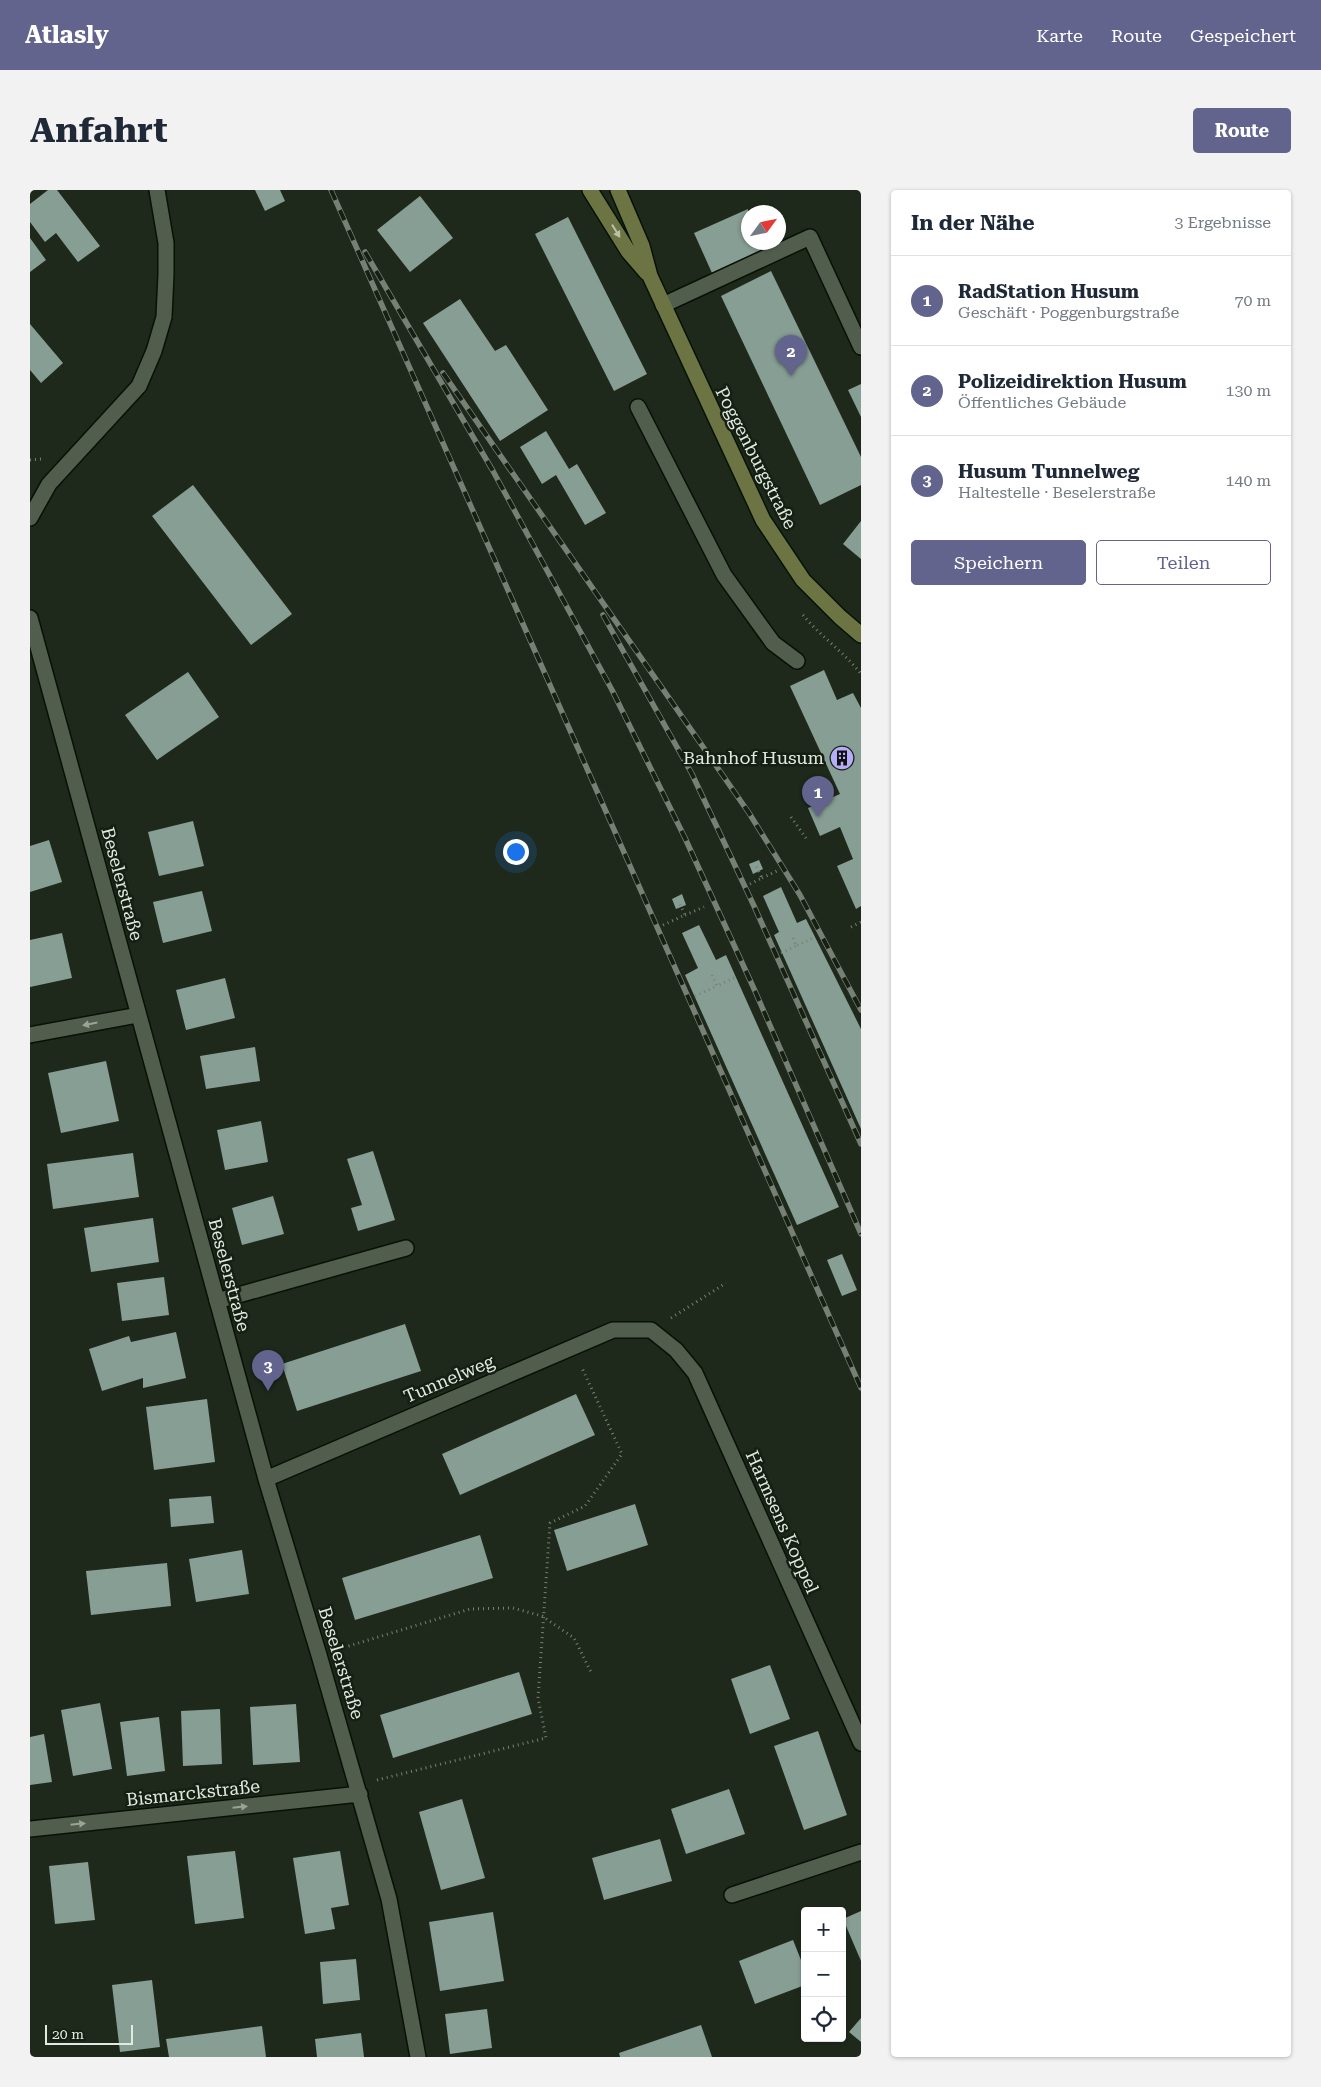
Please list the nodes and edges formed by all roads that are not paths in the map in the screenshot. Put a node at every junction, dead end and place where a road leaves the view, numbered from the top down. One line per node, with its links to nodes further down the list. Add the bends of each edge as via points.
1 (157, 190): 8 (street, via 166,243 166,274 164,317 154,351 139,386 49,484)
2 (590, 190): 4 (main road, Poggenburgstraße, one-way to 4, via 628,251)
3 (618, 190): 4 (main road, Poggenburgstraße, via 642,246)
4 (650, 276): 5 (main road, Poggenburgstraße)
5 (662, 304): 6 (street, via 810,237); 10 (main road, Poggenburgstraße, via 763,520 803,580)
6 (861, 347)
7 (638, 407): 12 (street, via 724,575 773,643)
8 (30, 518)
9 (30, 618): 11 (street, Beselerstraße)
10 (861, 635)
11 (35, 654): 13 (street, Beselerstraße)
12 (797, 661)
13 (138, 1015): 14 (street, one-way to 14); 16 (street, Beselerstraße)
14 (30, 1035)
15 (406, 1248): 16 (street)
16 (217, 1301): 18 (street, Beselerstraße)
17 (651, 1330): 18 (street, Tunnelweg, via 613,1330); 19 (street, Harmsens Koppel, via 676,1350 694,1373)
18 (266, 1479): 20 (street, Beselerstraße)
19 (861, 1743)
20 (360, 1794): 21 (street, Bismarckstraße, one-way to 20); 24 (street, Beselerstraße, via 389,1899)
21 (30, 1829)
22 (861, 1852): 23 (street)
23 (732, 1895)
24 (418, 2057)

